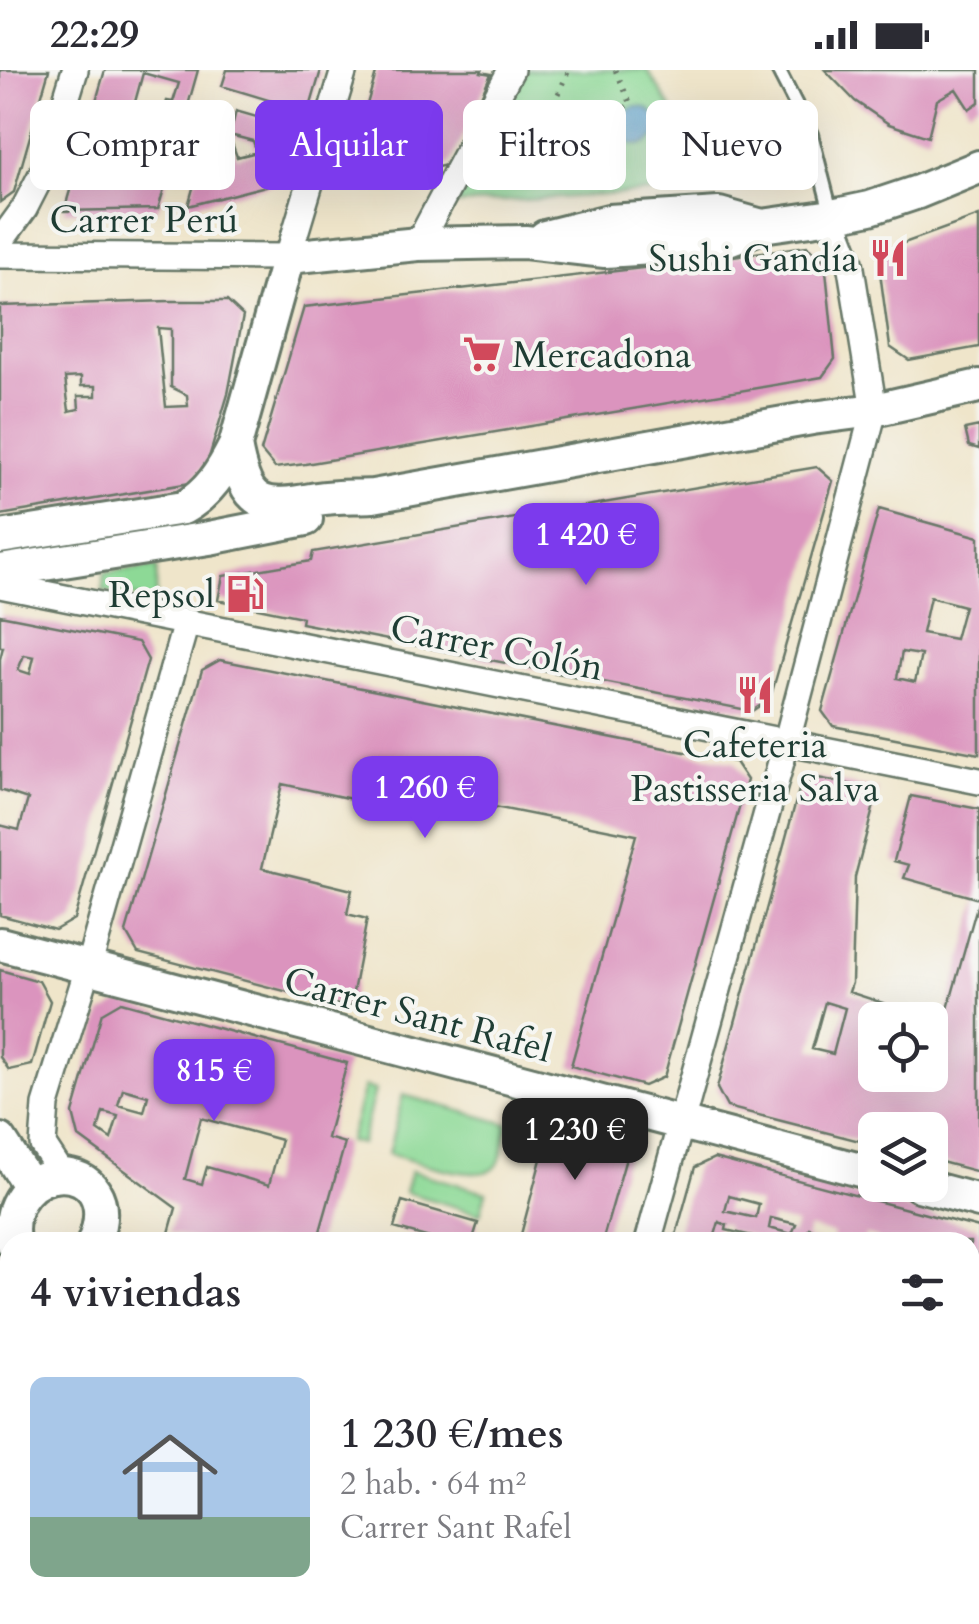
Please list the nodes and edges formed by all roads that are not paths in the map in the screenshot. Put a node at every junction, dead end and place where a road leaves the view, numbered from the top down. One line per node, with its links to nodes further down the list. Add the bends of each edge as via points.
1 (75, 70): 7 (street, via 45,168)
2 (344, 70): 10 (street)
3 (512, 70): 8 (street)
4 (778, 70): 6 (lane, via 812,134)
5 (979, 167): 6 (street)
6 (832, 216): 8 (street, via 762,226 719,214 609,221 525,242); 12 (street, via 850,262)
7 (0, 242)
8 (418, 244): 10 (street)
9 (0, 255): 10 (street, Carrer Perú)
10 (288, 257): 13 (street)
11 (979, 386): 12 (street)
12 (874, 410): 14 (street); 19 (street)
13 (235, 446): 14 (street, via 250,492 272,506); 15 (street, via 210,487 183,508)
14 (373, 496): 16 (street, via 322,516)
15 (0, 537)
16 (0, 572)
17 (0, 585): 18 (street, Carrer Colón)
18 (186, 623): 19 (street, Carrer Colón); 22 (street)
19 (786, 744): 20 (street, Carrer Colón); 23 (street)
20 (979, 781)
21 (0, 944): 22 (street, Carrer Sant Rafel)
22 (88, 968): 23 (street, Carrer Sant Rafel); 26 (street, via 46,1104 44,1145)
23 (680, 1123): 25 (street, Carrer Sant Rafel); 32 (street)
24 (0, 1140): 27 (street)
25 (858, 1170)
26 (62, 1174): 27 (street); 31 (street, via 95,1200)
27 (27, 1182): 30 (street, via 11,1202)
28 (948, 1193): 29 (street)
29 (979, 1201)
30 (8, 1232)
31 (98, 1232)
32 (651, 1232)

